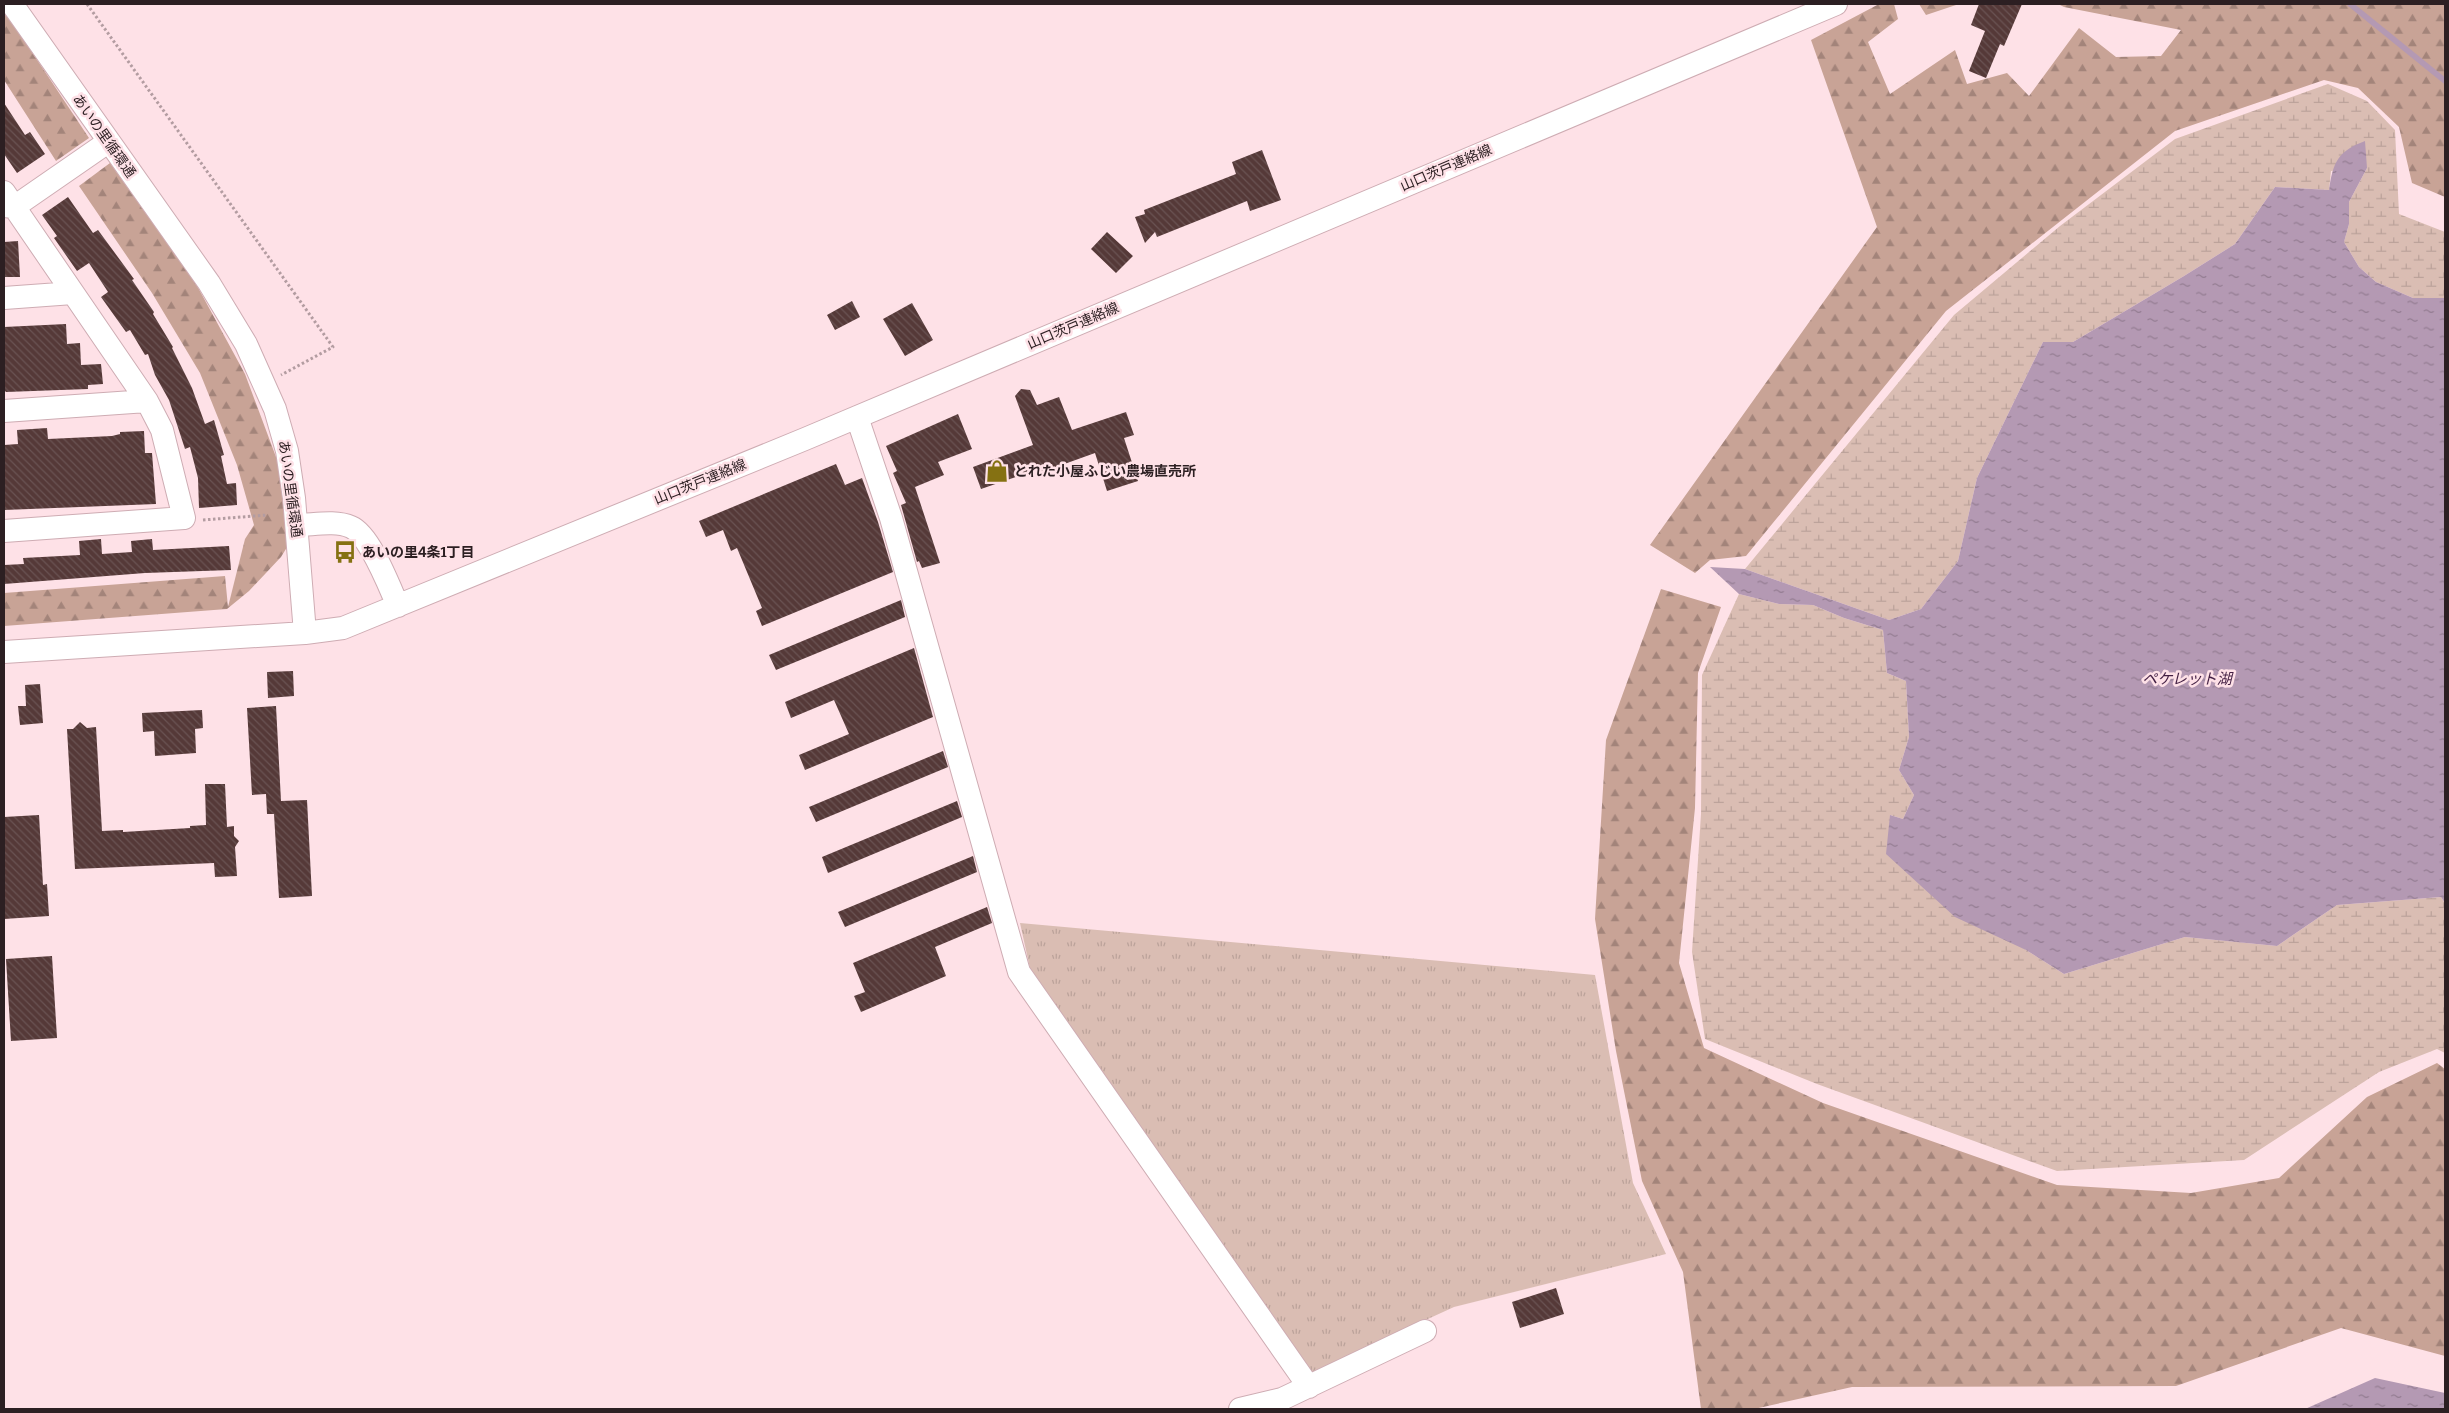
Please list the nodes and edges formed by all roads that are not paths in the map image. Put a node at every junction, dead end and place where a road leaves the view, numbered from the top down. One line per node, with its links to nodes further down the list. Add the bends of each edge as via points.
1 (12, 4): 3 (street, あいの里循環通)
2 (1836, 4): 9 (street, 山口茨戸連絡線)
3 (108, 142): 4 (street); 10 (street, あいの里循環通, via 209,284 246,344 275,408 288,451)
4 (7, 202): 5 (street)
5 (73, 293): 6 (street); 7 (street)
6 (4, 298)
7 (147, 401): 8 (street); 11 (street, via 162,430 184,518)
8 (4, 412)
9 (857, 417): 12 (street, 山口茨戸連絡線); 16 (street, via 891,518 1019,972)
10 (297, 526): 12 (street, via 336,523 352,527 377,561); 13 (street, あいの里循環通)
11 (4, 530)
12 (398, 606): 13 (street, 山口茨戸連絡線, via 343,628)
13 (305, 633): 14 (street)
14 (4, 652)
15 (1425, 1332): 16 (street)
16 (1309, 1386): 17 (street, via 1282,1399)
17 (1240, 1409)

